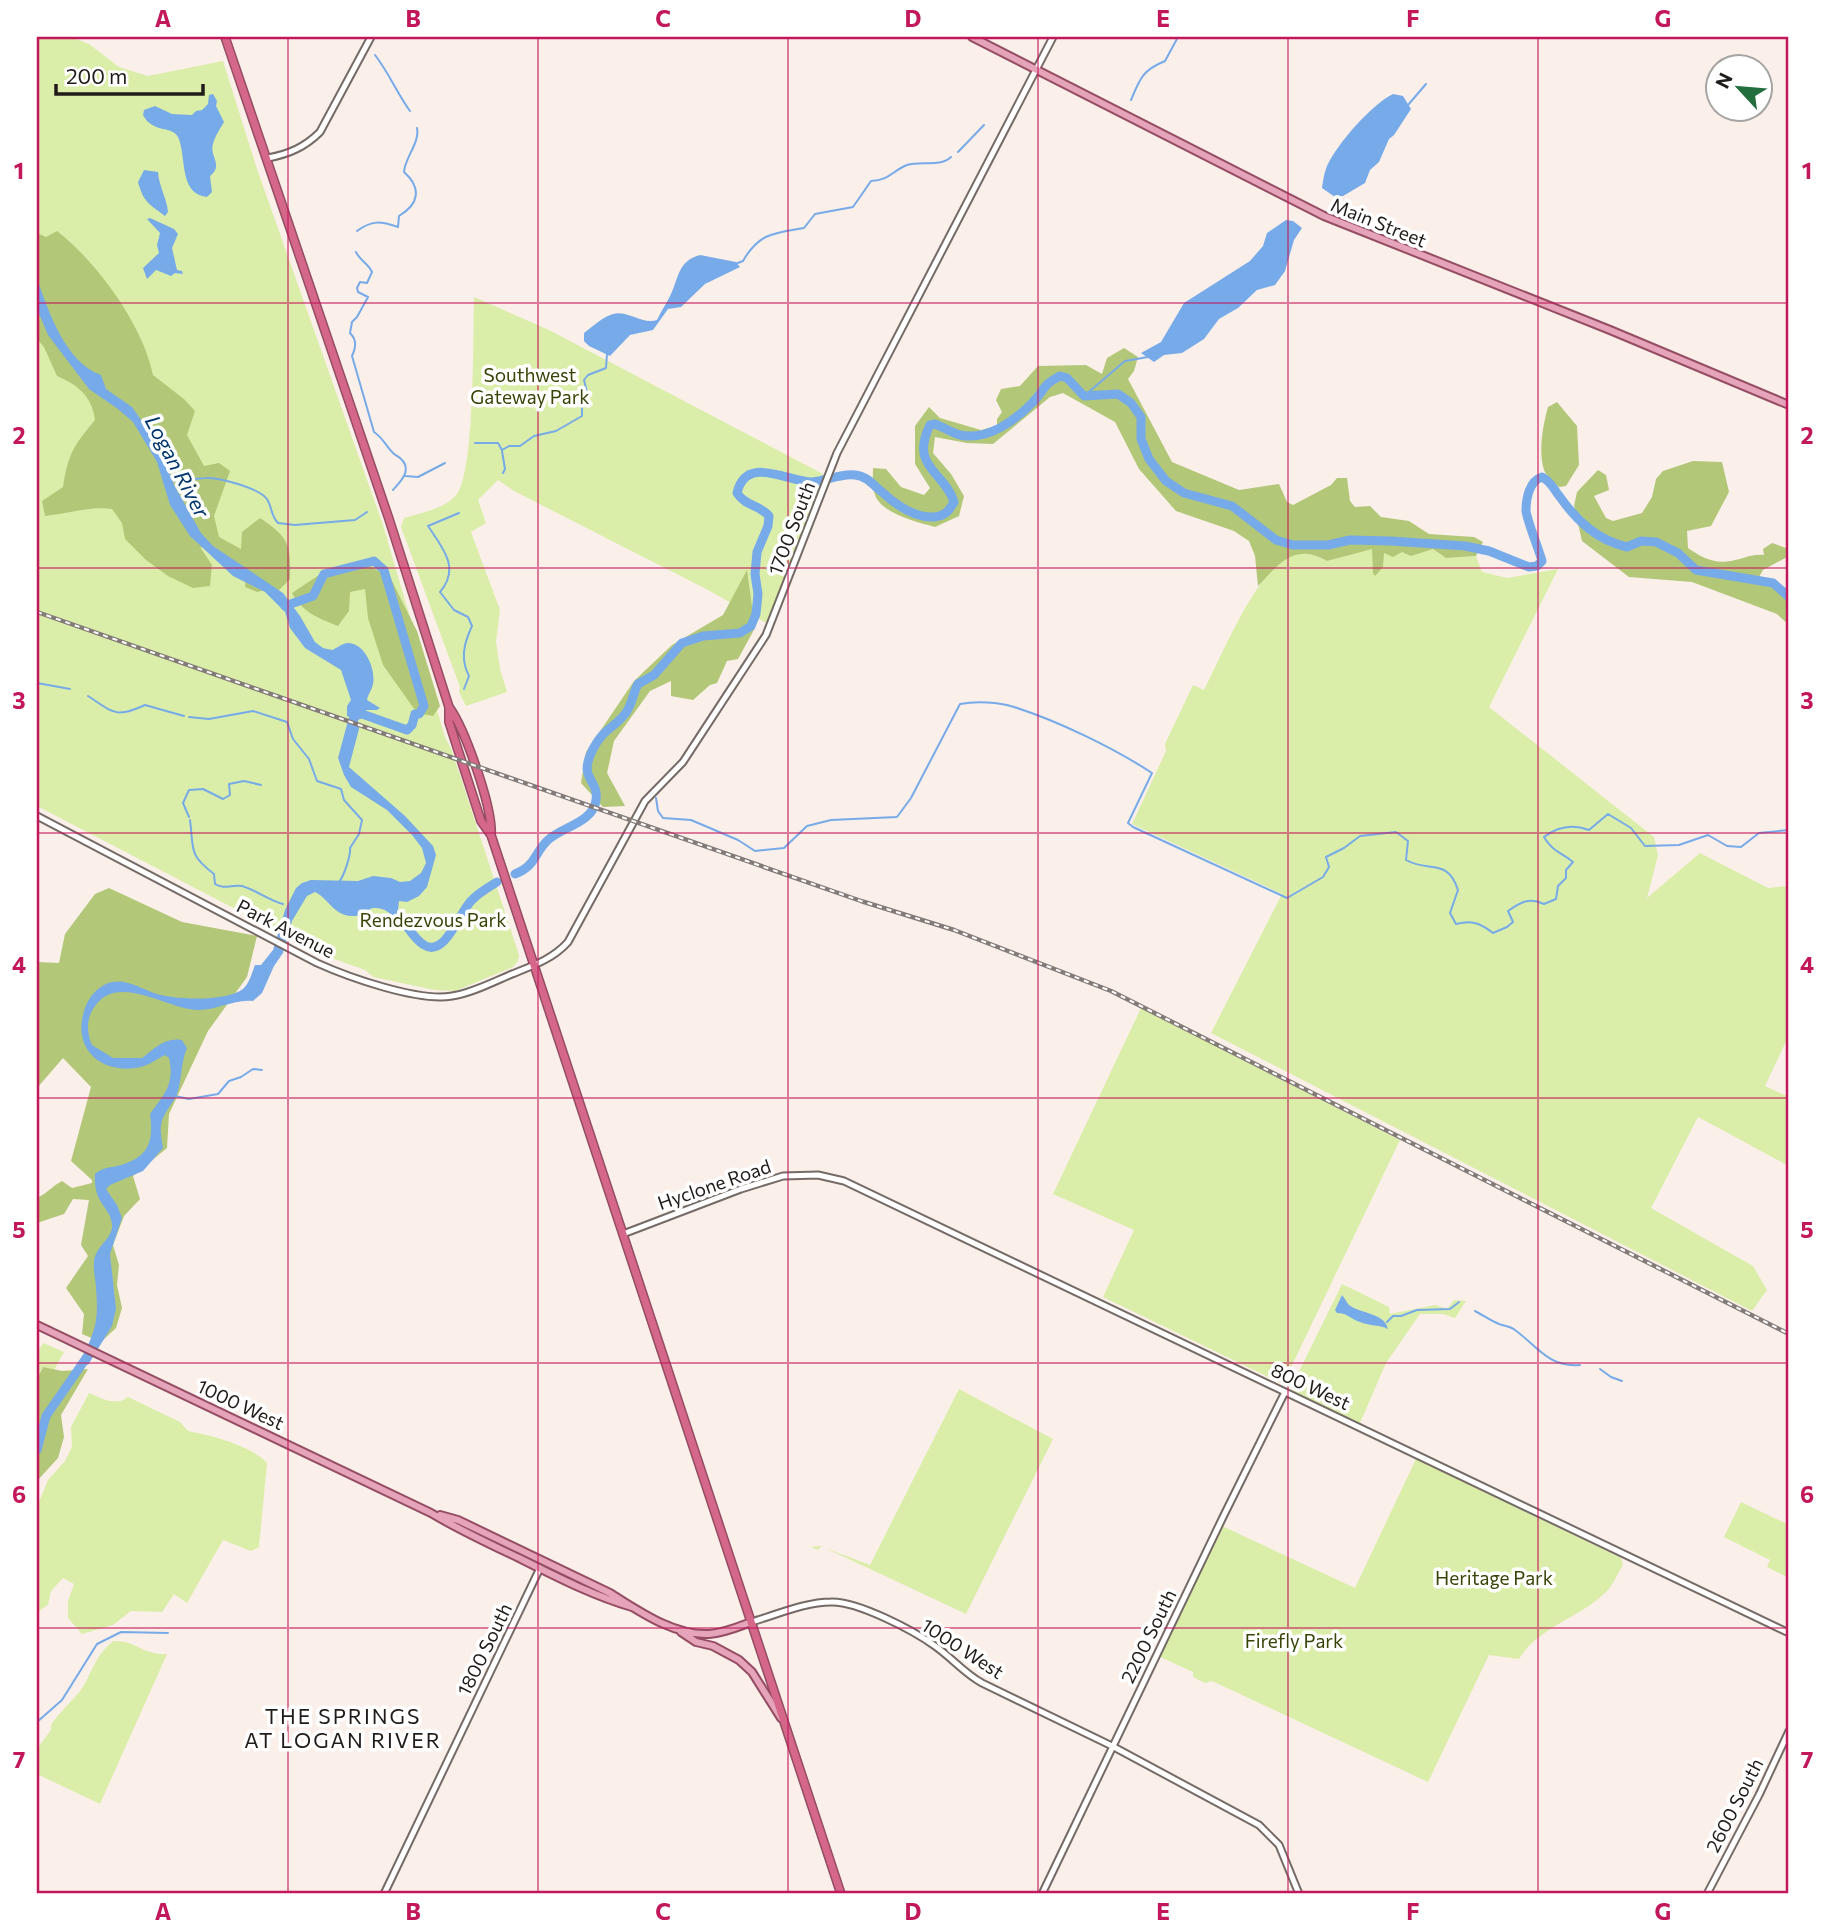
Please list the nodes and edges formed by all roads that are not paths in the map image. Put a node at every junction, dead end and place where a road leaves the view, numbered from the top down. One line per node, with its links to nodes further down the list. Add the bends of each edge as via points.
1 (225, 37): 6 (highway)
2 (371, 37): 6 (street, via 320,132 297,150)
3 (972, 37): 5 (main road, Main Street)
4 (1053, 37): 5 (street, 1700 South)
5 (1036, 71): 7 (main road, Main Street, via 1324,216); 9 (street, 1700 South, via 837,453 766,635 683,762 645,801 568,942)
6 (268, 158): 9 (highway, via 449,707 457,718 492,820 491,835)
7 (1789, 405)
8 (37, 816): 9 (street, Park Avenue, via 289,949 336,971 399,990 435,998 453,996)
9 (535, 965): 11 (highway)
10 (818, 1175): 11 (street, Hyclone Road, via 783,1176); 13 (street, 800 West, via 844,1181)
11 (623, 1234): 17 (highway)
12 (37, 1325): 14 (main road, 1000 West)
13 (1285, 1392): 19 (street, 800 West); 22 (street, 2200 South)
14 (431, 1513): 15 (main road, 1000 West); 15 (main road, 1000 West, via 457,1520)
15 (541, 1565): 16 (main road, 1000 West); 16 (main road, 1000 West, via 606,1600); 23 (street, 1800 South)
16 (632, 1607): 18 (main road, 1000 West)
17 (751, 1622): 18 (main road, 1000 West, via 711,1634); 20 (highway); 22 (street, 1000 West, via 845,1602 935,1646 982,1683)
18 (680, 1631): 20 (main road, via 738,1660 752,1672)
19 (1789, 1633)
20 (785, 1724): 24 (highway)
21 (1789, 1731): 27 (street, 2600 South)
22 (1112, 1746): 25 (street, 2200 South); 26 (street, 1000 West, via 1259,1825 1279,1845)
23 (384, 1894)
24 (841, 1894)
25 (1042, 1894)
26 (1299, 1894)
27 (1707, 1894)

